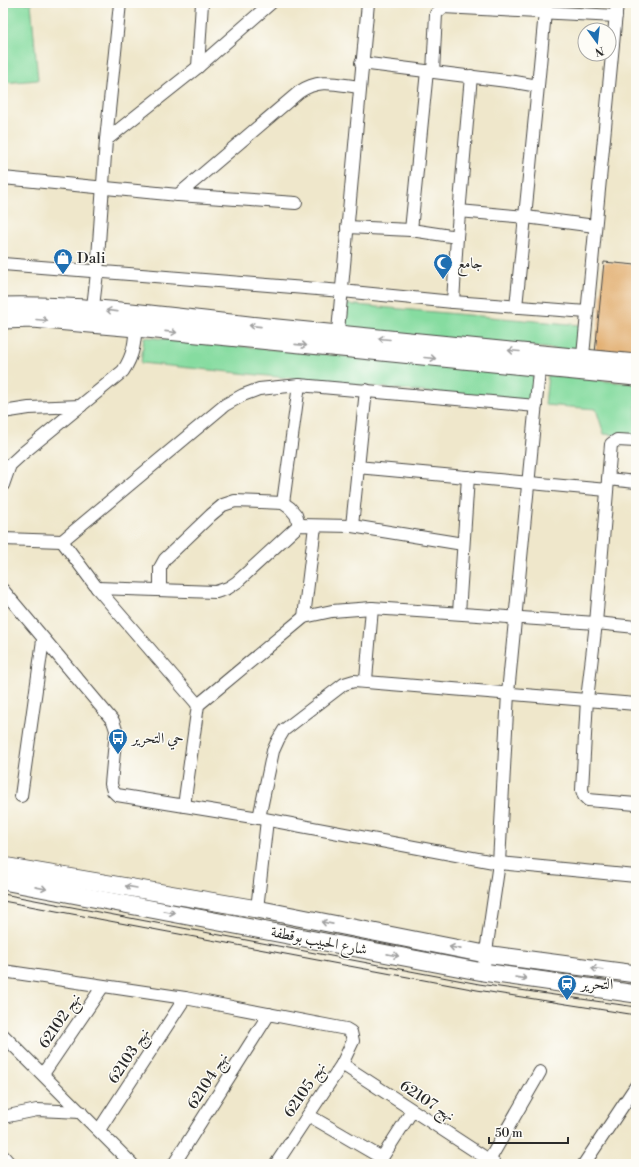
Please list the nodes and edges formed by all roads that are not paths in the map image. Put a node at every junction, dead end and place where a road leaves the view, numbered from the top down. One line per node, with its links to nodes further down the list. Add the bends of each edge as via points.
1 (120, 3): 14 (street)
2 (202, 3): 9 (street)
3 (271, 3): 9 (street)
4 (368, 3): 8 (street)
5 (617, 3): 7 (street)
6 (545, 12): 7 (street); 10 (street, via 444,7 436,14); 13 (street)
7 (616, 16): 21 (street)
8 (361, 63): 10 (street); 12 (street)
9 (198, 67): 14 (street)
10 (430, 71): 11 (street); 23 (street)
11 (471, 76): 13 (street); 19 (street)
12 (359, 86): 17 (street, via 321,82 310,84); 22 (street)
13 (538, 86): 20 (street)
14 (106, 140): 16 (street)
15 (3, 178): 16 (street)
16 (102, 187): 17 (street); 26 (street)
17 (178, 195): 18 (street)
18 (296, 203)
19 (459, 211): 20 (street); 24 (street)
20 (526, 217): 21 (street); 30 (street)
21 (595, 226): 31 (street)
22 (347, 227): 23 (street); 27 (street)
23 (411, 230): 24 (street)
24 (457, 237): 28 (street)
25 (3, 264): 26 (street)
26 (97, 272): 27 (street); 32 (street)
27 (342, 291): 28 (street); 35 (street)
28 (454, 302): 30 (street)
29 (3, 306): 32 (main road, via 41,305)
30 (516, 307): 31 (street)
31 (587, 312): 38 (street)
32 (92, 316): 33 (main road, one-way to 32); 34 (main road)
33 (3, 320)
34 (136, 321): 35 (main road); 42 (street, via 135,347 124,371)
35 (337, 341): 36 (main road)
36 (540, 361): 38 (main road); 43 (street)
37 (636, 363): 38 (main road)
38 (582, 365): 39 (main road)
39 (636, 377)
40 (300, 385): 41 (street); 52 (street); 57 (street, via 259,389 243,394 226,405)
41 (366, 390): 43 (street); 46 (street)
42 (81, 406): 44 (street); 51 (street, via 10,465)
43 (536, 406): 49 (street)
44 (3, 412)
45 (636, 441): 50 (street, via 617,440 611,444)
46 (357, 467): 47 (street); 55 (street)
47 (468, 477): 49 (street); 58 (street)
48 (636, 482): 50 (street)
49 (528, 483): 50 (street); 65 (street)
50 (608, 484): 66 (street)
51 (3, 485)
52 (283, 503): 53 (street, via 296,515); 60 (street, via 235,501 224,505 165,558 160,568)
53 (299, 525): 54 (street); 60 (street, via 228,588 216,592)
54 (315, 526): 55 (street); 64 (street)
55 (352, 526): 58 (street)
56 (3, 539): 57 (street)
57 (62, 541): 59 (street)
58 (463, 544): 63 (street)
59 (97, 588): 60 (street); 72 (street)
60 (160, 589)
61 (3, 590): 68 (street)
62 (372, 608): 63 (street); 64 (street, via 332,611); 69 (street)
63 (459, 613): 65 (street)
64 (304, 617): 72 (street)
65 (516, 618): 66 (street); 70 (street)
66 (596, 623): 67 (street); 71 (street)
67 (636, 627)
68 (44, 640): 74 (street); 76 (street, via 113,721 116,730 111,784 113,791 117,795)
69 (366, 680): 70 (street); 77 (street, via 344,684 284,730 273,751)
70 (508, 693): 71 (street); 78 (street)
71 (586, 699): 73 (street); 75 (street, via 582,790 584,796 588,800)
72 (198, 704): 76 (street)
73 (636, 704)
74 (21, 796)
75 (636, 804)
76 (184, 806): 77 (street)
77 (263, 819): 78 (street); 82 (street)
78 (499, 863): 80 (street); 83 (street)
79 (3, 866): 82 (main road, شارع الحبيب بوقطفة, one-way to 79)
80 (636, 876)
81 (3, 881): 85 (main road, شارع الحبيب بوقطفة, one-way to 85)
82 (257, 909): 83 (main road, شارع الحبيب بوقطفة, one-way to 82)
83 (485, 954): 85 (street); 86 (main road, شارع الحبيب بوقطفة, one-way to 83)
84 (3, 971): 87 (street)
85 (483, 972): 88 (main road, شارع الحبيب بوقطفة, one-way to 88)
86 (636, 974)
87 (103, 986): 89 (street); 94 (street, نهج 62102)
88 (636, 994)
89 (185, 998): 90 (street); 100 (street, نهج 62103)
90 (269, 1014): 92 (street, نهج 62105, via 351,1032 354,1041); 106 (street, نهج 62104)
91 (3, 1035): 94 (street)
92 (342, 1064): 96 (street, نهج 62107); 98 (street, نهج 62105)
93 (540, 1072): 103 (street)
94 (43, 1074): 97 (street)
95 (636, 1086): 108 (street)
96 (412, 1111): 102 (street); 103 (street, نهج 62107)
97 (81, 1112): 99 (street, via 37,1110); 100 (street)
98 (308, 1114): 102 (street); 107 (street, نهج 62105)
99 (3, 1117)
100 (99, 1130): 105 (street)
101 (3, 1156): 104 (street)
102 (380, 1161)
103 (490, 1163)
104 (10, 1164)
105 (132, 1164)
106 (174, 1164)
107 (276, 1164)
108 (584, 1164)

